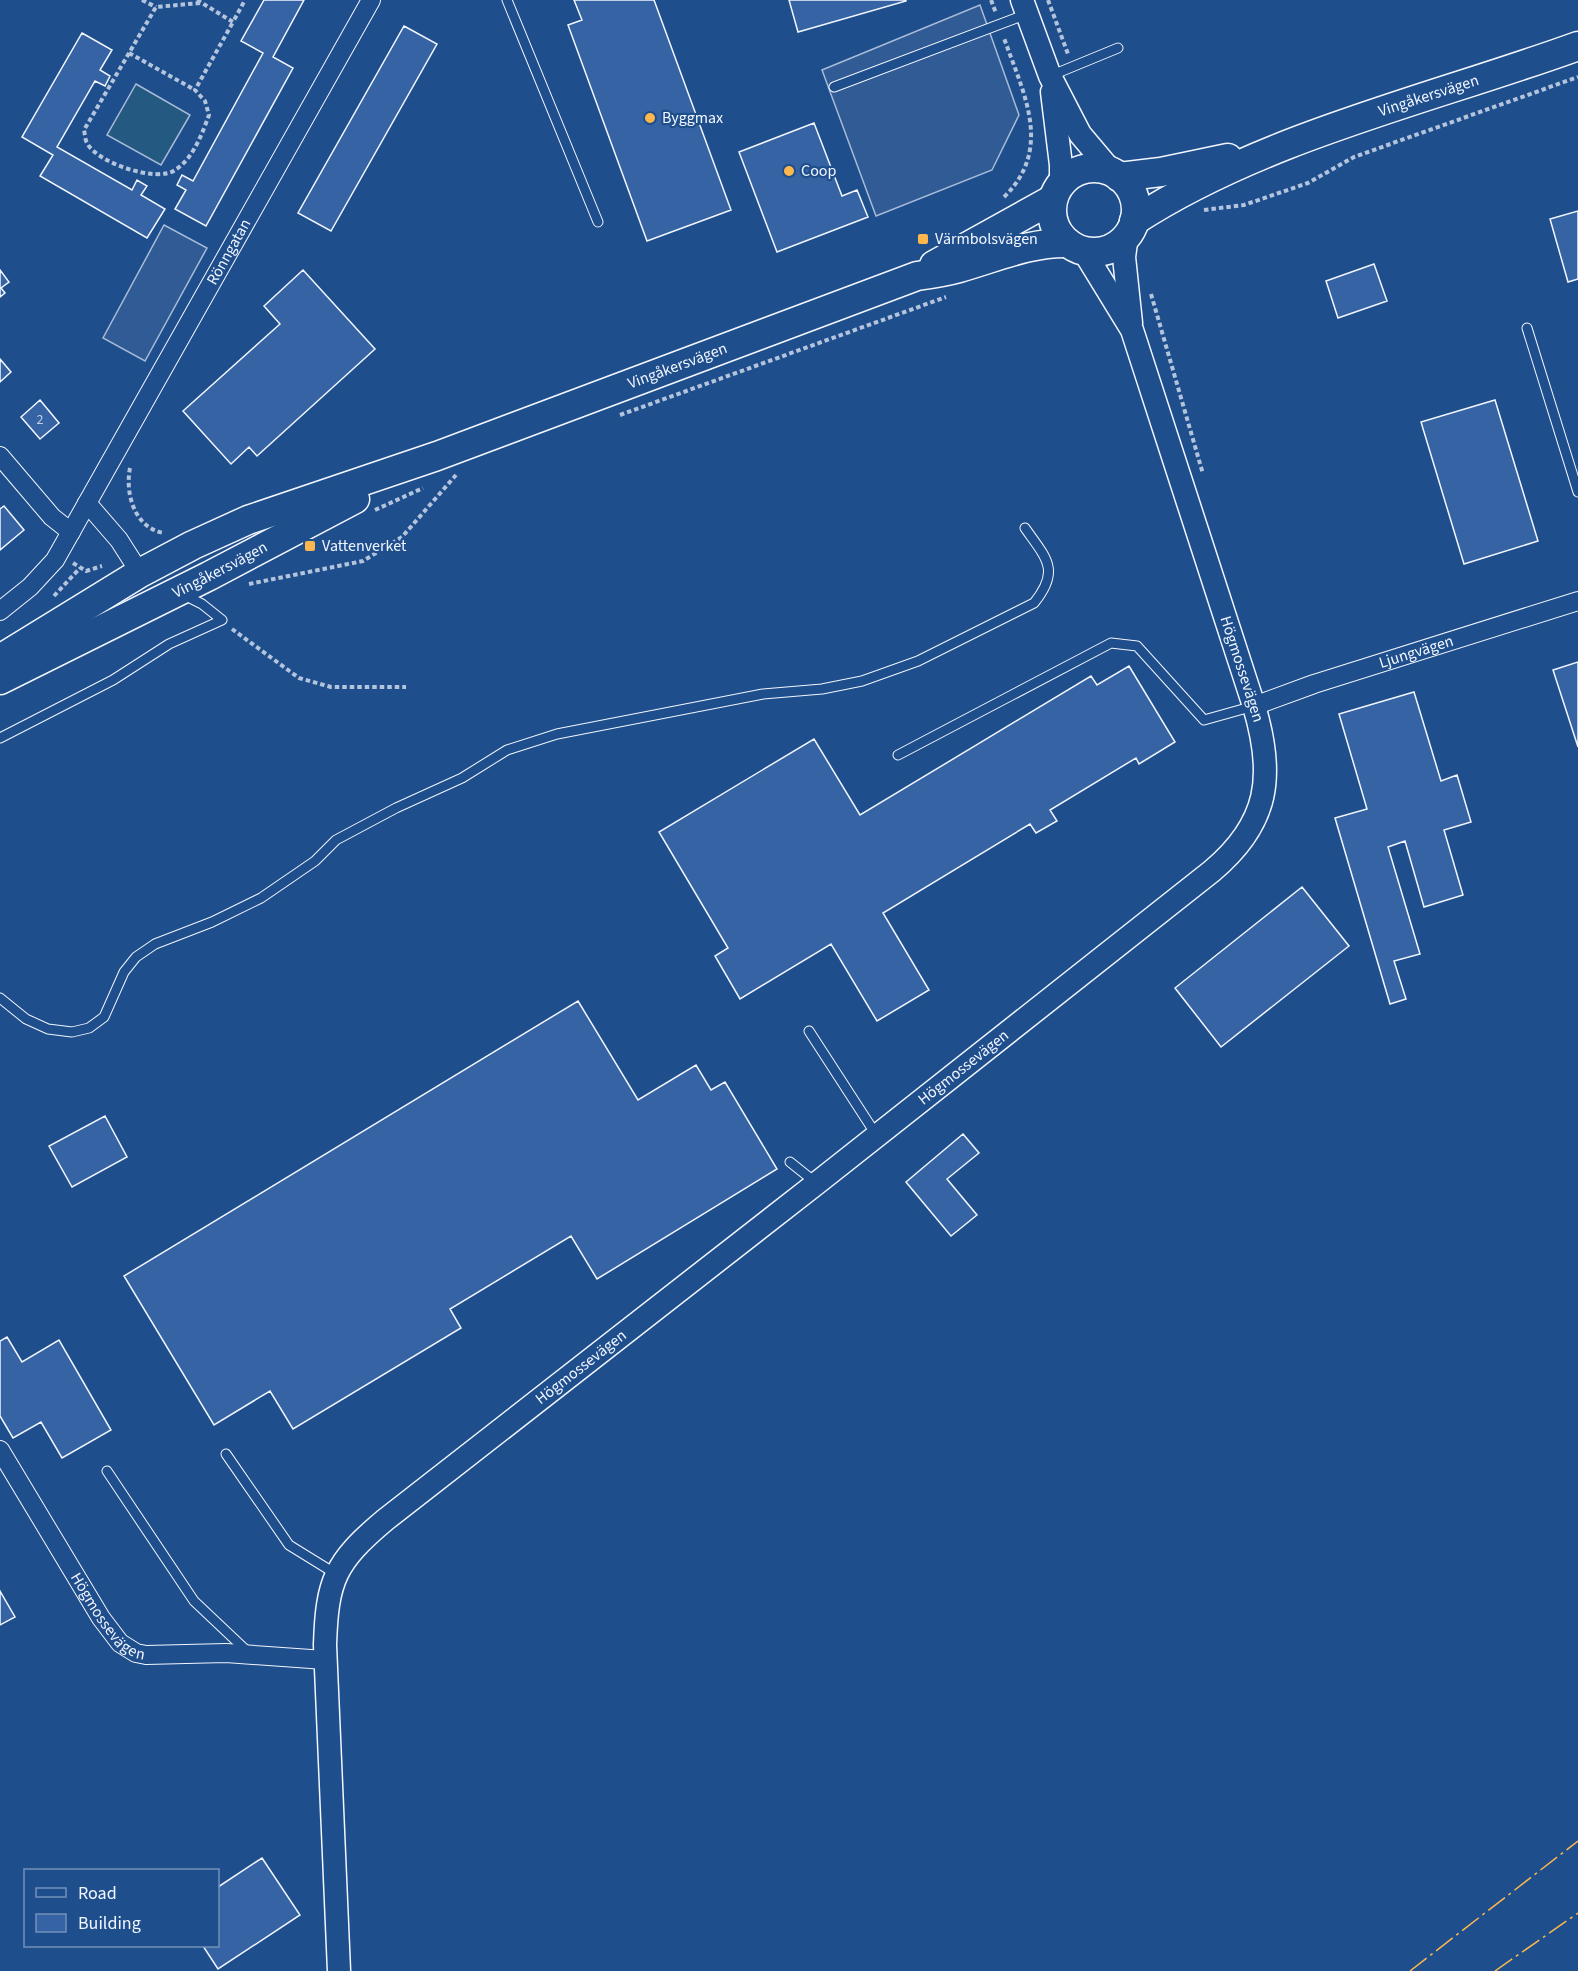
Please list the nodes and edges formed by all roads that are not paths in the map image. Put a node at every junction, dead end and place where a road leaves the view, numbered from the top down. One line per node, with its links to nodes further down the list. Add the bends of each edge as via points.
1 (370, 0): 20 (street, Rönngatan)
2 (507, 0): 11 (lane)
3 (1025, 7): 6 (street); 7 (lane, via 1000,25)
4 (1578, 46): 8 (main road, Vingåkersvägen)
5 (1118, 48): 6 (lane)
6 (1050, 76): 9 (street, via 1080,134); 10 (street, via 1061,165)
7 (834, 87)
8 (1280, 147): 9 (main road, Vingåkersvägen, via 1161,172); 12 (main road, Vingåkersvägen, via 1171,197)
9 (1116, 174): 10 (main road, Vingåkersvägen, via 1097,168 1083,170 1073,173); 12 (main road, via 1134,197)
10 (1057, 191): 13 (main road, via 1054,222); 14 (main road, Vingåkersvägen)
11 (598, 222)
12 (1130, 228): 13 (main road, Vingåkersvägen, via 1107,249); 16 (street, Högmossevägen, via 1124,257)
13 (1075, 246): 14 (main road, Vingåkersvägen, via 1048,243 1026,247 956,269); 16 (street, Högmossevägen)
14 (917, 276): 18 (main road, Vingåkersvägen)
15 (1527, 328): 19 (lane)
16 (1132, 330): 29 (street, Högmossevägen)
17 (0, 456): 22 (street, via 52,517)
18 (448, 464): 23 (main road, Vingåkersvägen, via 248,520); 25 (main road, Vingåkersvägen)
19 (1578, 492)
20 (87, 503): 22 (street, Rönngatan); 23 (street, via 119,540)
21 (1025, 528): 32 (lane, via 1049,562 1047,587 1041,595 1034,603 918,661 862,681 763,694 557,734 507,750 462,778 336,840 315,861 261,898 155,944 136,957 124,972 104,1017 89,1028 72,1032 48,1029 26,1019)
22 (71, 532): 26 (street, via 55,560)
23 (140, 573): 25 (main road); 27 (main road, Vingåkersvägen)
24 (1578, 601): 29 (street, Ljungvägen)
25 (154, 602): 28 (main road, Vingåkersvägen); 30 (lane, via 184,595 222,620 169,644 113,680)
26 (0, 611)
27 (0, 659)
28 (0, 680)
29 (1254, 706): 31 (lane, via 1204,720 1137,646 1111,643); 34 (street, Högmossevägen, via 1265,762 1263,796 1255,822 1232,854)
30 (0, 738)
31 (898, 755)
32 (0, 998)
33 (809, 1031): 34 (lane)
34 (877, 1136): 36 (street, Högmossevägen)
35 (790, 1162): 36 (lane)
36 (817, 1184): 40 (street, Högmossevägen, via 385,1520 362,1539)
37 (0, 1450): 41 (street, Högmossevägen, via 120,1643 146,1655)
38 (226, 1454): 40 (lane, via 289,1545)
39 (106, 1471): 41 (lane, via 194,1601)
40 (336, 1574): 42 (street, Högmossevägen, via 326,1603)
41 (251, 1654): 42 (street, Högmossevägen)
42 (325, 1660): 43 (street, Högmossevägen)
43 (339, 1971)

